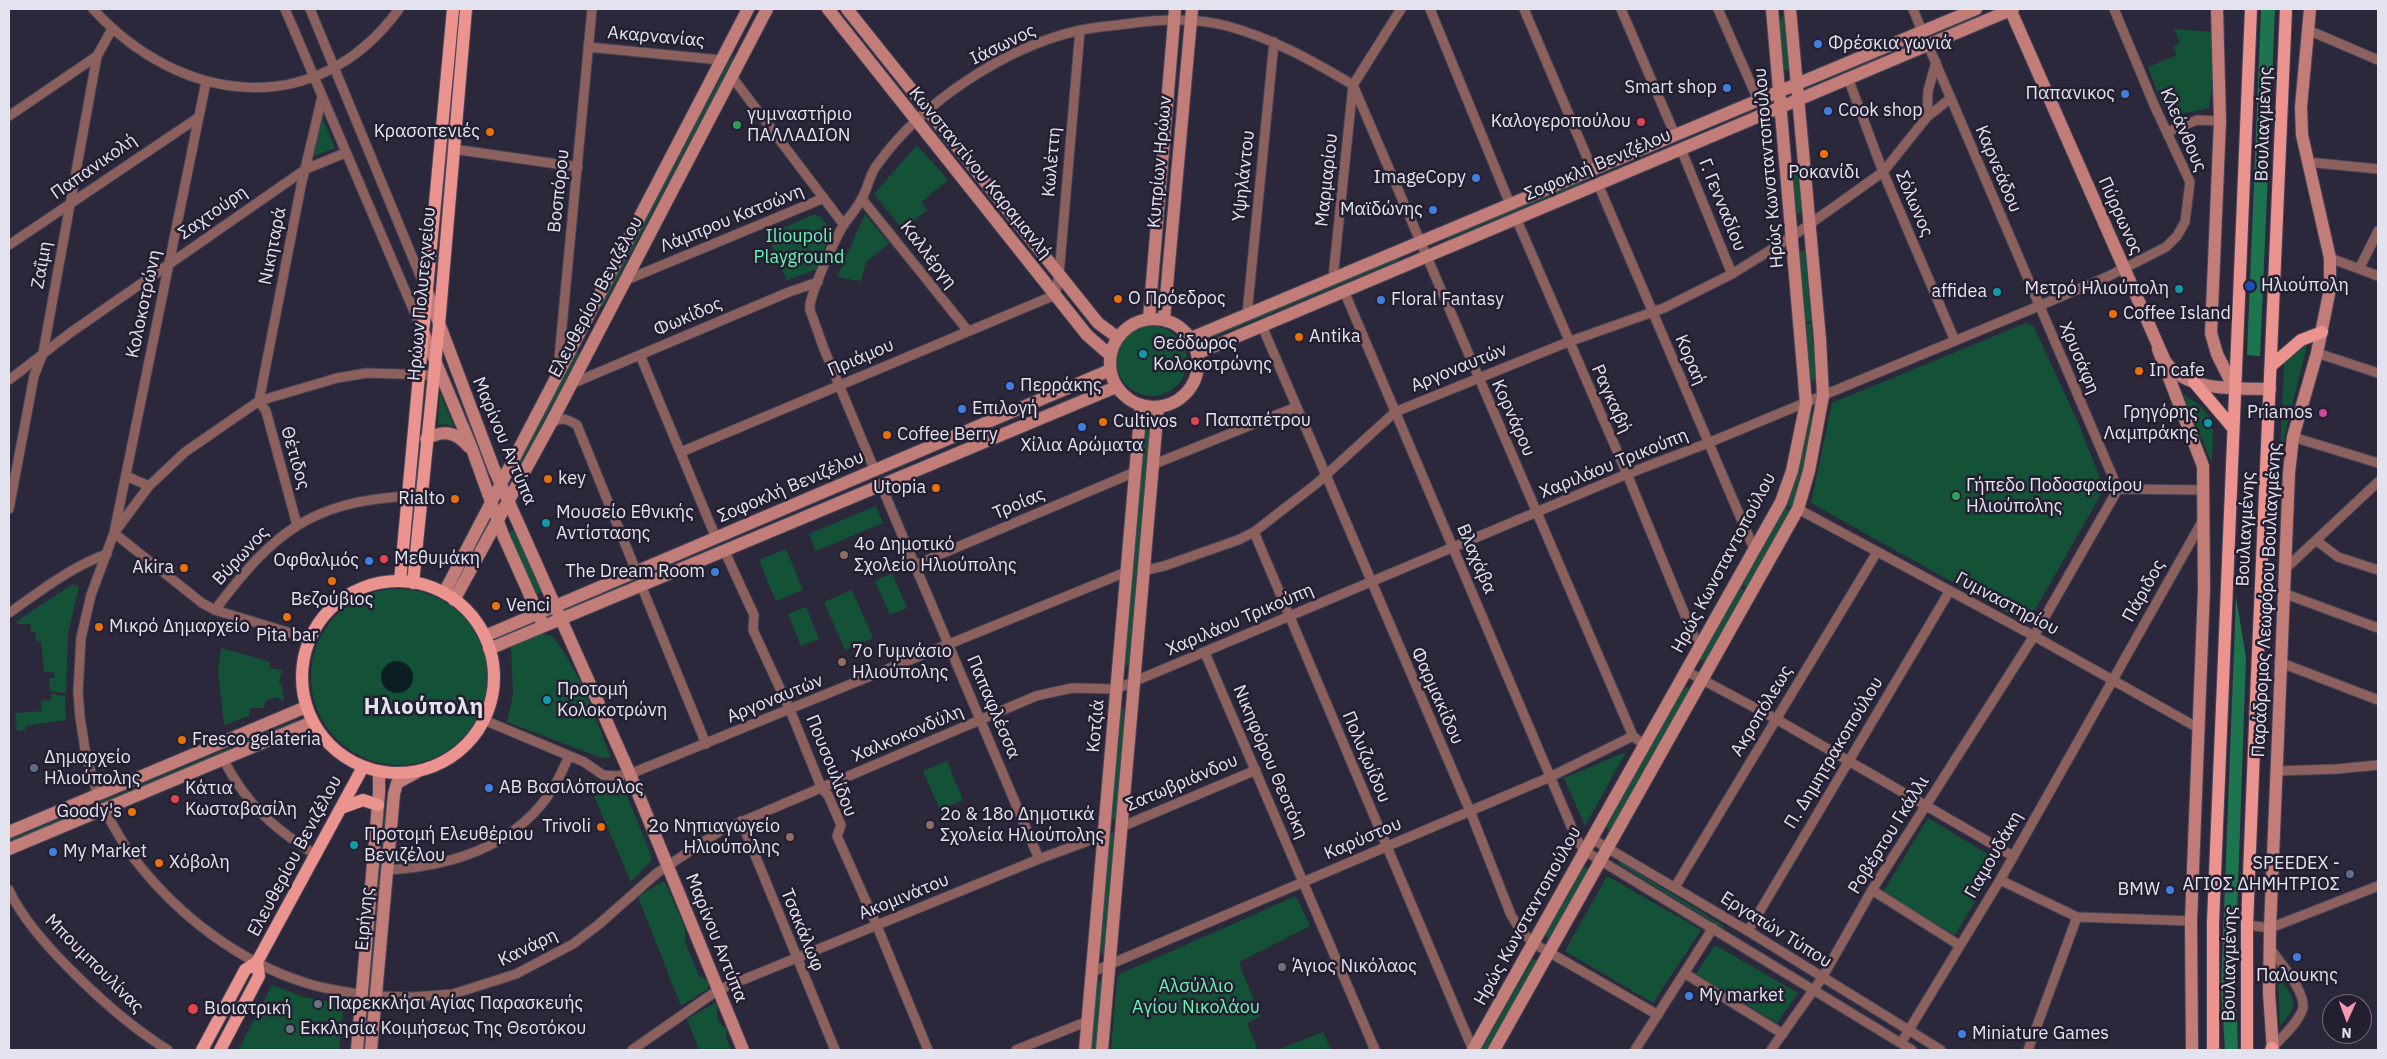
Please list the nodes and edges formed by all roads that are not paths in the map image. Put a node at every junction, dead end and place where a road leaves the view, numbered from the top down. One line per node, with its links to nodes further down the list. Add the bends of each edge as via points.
1 (93, 9): 29 (street)
2 (285, 9): 42 (street, Μαρίνου Αντύπα)
3 (310, 9): 40 (street, Μαρίνου Αντύπα)
4 (400, 9): 40 (street, via 371,41)
5 (453, 9): 94 (main road, Ηρώων Πολυτεχνείου)
6 (466, 9): 61 (main road, Ηρώων Πολυτεχνείου)
7 (592, 9): 35 (street, Βοσπόρου)
8 (748, 9): 37 (street, Ελευθερίου Βενιζέλου)
9 (767, 9): 41 (street, Ελευθερίου Βενιζέλου)
10 (828, 9): 57 (street, Κωνσταντίνου Καραμανλή)
11 (1401, 9): 46 (street)
12 (1430, 9): 74 (street)
13 (1524, 9): 68 (street)
14 (1621, 9): 60 (street)
15 (1718, 9): 50 (street)
16 (1772, 9): 47 (street, Ηρώς Κωνσταντοπούλου)
17 (1790, 9): 45 (street, Ηρώς Κωνσταντοπούλου)
18 (1913, 9): 32 (street)
19 (1976, 9): 32 (street, Σοφοκλή Βενιζέλου)
20 (2011, 9): 34 (street, Σοφοκλή Βενιζέλου); 85 (street, Πύρρωνος)
21 (2114, 9): 59 (street, Κλεάνθους)
22 (2218, 9): 58 (street)
23 (2250, 9): 128 (main road, Βουλιαγμένης)
24 (2286, 9): 117 (main road, Βουλιαγμένης)
25 (2310, 9): 31 (street, Παράδρομος Λεωφόρου Βουλιαγμένης)
26 (849, 10): 53 (street, Κωνσταντίνου Καραμανλή)
27 (1175, 14): 28 (street, Ιάσωνος); 30 (street, Ιάσωνος, via 1149,21); 99 (street, Κυπρίων Ηρώων)
28 (1192, 14): 33 (street, Ιάσωνος); 100 (street, Κυπρίων Ηρώων)
29 (112, 29): 36 (street, Ζαΐμη); 44 (street, via 167,66)
30 (1080, 30): 53 (street, Ιάσωνος, via 1000,61); 88 (street, Κωλέττη)
31 (2308, 30): 38 (street); 64 (street, Παράδρομος Λεωφόρου Βουλιαγμένης, via 2301,107)
32 (1922, 31): 45 (street, Σοφοκλή Βενιζέλου)
33 (1274, 42): 46 (street, Ιάσωνος); 98 (street, Υψηλάντου)
34 (1928, 45): 39 (street, Καρνεάδου); 43 (street, Σοφοκλή Βενιζέλου)
35 (588, 47): 37 (street, Ακαρνανίας); 65 (street, Βοσπόρου)
36 (97, 56): 54 (street); 73 (street, Ζαΐμη)
37 (721, 60): 121 (street, Ελευθερίου Βενιζέλου)
38 (2378, 60)
39 (1936, 62): 49 (street, Καρνεάδου); 55 (street, via 1928,90)
40 (333, 68): 42 (street); 94 (street, Μαρίνου Αντύπα)
41 (732, 77): 71 (street); 91 (street, Ελευθερίου Βενιζέλου)
42 (313, 78): 44 (street, via 269,89); 48 (street, Μαρίνου Αντύπα)
43 (1848, 78): 51 (street, Σοφοκλή Βενιζέλου); 69 (street, Σόλωνος)
44 (206, 82): 56 (street, Κολοκοτρώνη)
45 (1796, 84): 47 (street, Σοφοκλή Βενιζέλου); 51 (street, Ηρώς Κωνσταντοπούλου)
46 (1352, 85): 80 (street, Κορνάρου); 90 (street, Μαρμαρίου)
47 (1780, 91): 50 (street, Σοφοκλή Βενιζέλου); 52 (street, Ηρώς Κωνσταντοπούλου)
48 (322, 98): 63 (street, Μαρίνου Αντύπα); 66 (street, Νικηταρά)
49 (1950, 98): 55 (street, Αργοναυτών); 96 (street, Καρνεάδου)
50 (1758, 100): 60 (street, Σοφοκλή Βενιζέλου)
51 (1797, 100): 52 (street, Σοφοκλή Βενιζέλου); 77 (street, Ηρώς Κωνσταντοπούλου)
52 (1782, 106): 62 (street, Σοφοκλή Βενιζέλου); 79 (street, Ηρώς Κωνσταντοπούλου)
53 (927, 110): 57 (street, Ιάσωνος); 88 (street, Κωνσταντίνου Καραμανλή)
54 (9, 116)
55 (1927, 116): 69 (street, Αργοναυτών)
56 (199, 117): 73 (street, Παπανικολή); 84 (street, Κολοκοτρώνη)
57 (916, 121): 72 (street, Ιάσωνος, via 876,166); 95 (street, Κωνσταντίνου Καραμανλή)
58 (2220, 121): 59 (street, via 2197,120); 128 (street, Βουλιαγμένης, via 2211,317 2214,347)
59 (2167, 132): 85 (street, Κλεάνθους, via 2190,182 2185,222 2166,247)
60 (1675, 135): 68 (street, Σοφοκλή Βενιζέλου)
61 (453, 149): 65 (street); 101 (main road, Ηρώων Πολυτεχνείου)
62 (1681, 149): 70 (street, Σοφοκλή Βενιζέλου); 87 (street, Γ. Γενναδίου)
63 (345, 153): 66 (street, Σαχτούρη); 105 (street, Μαρίνου Αντύπα)
64 (2307, 162): 67 (street); 83 (street, Παράδρομος Λεωφόρου Βουλιαγμένης)
65 (578, 167): 121 (street, Βοσπόρου)
66 (306, 169): 84 (street, Σαχτούρη); 131 (street, Νικηταρά)
67 (2378, 169)
68 (1592, 170): 74 (street, Σοφοκλή Βενιζέλου)
69 (1883, 172): 77 (street, Αργοναυτών); 108 (street, Σόλωνος)
70 (1598, 184): 75 (street, Σοφοκλή Βενιζέλου); 97 (street, Κοραή)
71 (824, 198): 76 (street); 91 (street, Λάμπρου Κατσώνη)
72 (862, 199): 76 (street, Ιάσωνος); 103 (street, Καλλέργη)
73 (70, 202): 81 (street, Παπανικολή); 111 (street, Ζαΐμη)
74 (1510, 204): 80 (street, Σοφοκλή Βενιζέλου)
75 (1516, 218): 82 (street, Σοφοκλή Βενιζέλου); 109 (street, Ραγκαβή)
76 (844, 225): 92 (street, Ιάσωνος)
77 (1808, 225): 79 (street, Αργοναυτών); 130 (street, Ηρώς Κωνσταντοπούλου)
78 (2378, 231): 86 (street)
79 (1793, 236): 87 (street, Αργοναυτών); 132 (street, Ηρώς Κωνσταντοπούλου)
80 (1421, 241): 82 (street, Κορνάρου); 90 (street, Σοφοκλή Βενιζέλου)
81 (9, 245)
82 (1428, 256): 93 (street, Σοφοκλή Βενιζέλου); 122 (street, Κορνάρου)
83 (2330, 258): 86 (street); 104 (street, Παράδρομος Λεωφόρου Βουλιαγμένης, via 2330,289)
84 (169, 265): 111 (street, Σαχτούρη); 150 (street, Κολοκοτρώνη)
85 (2124, 268): 96 (street, Χαριλάου Τρικούπη); 110 (street, Πύρρωνος)
86 (2359, 269): 89 (street)
87 (1732, 274): 97 (street, Αργοναυτών, via 1679,302)
88 (1059, 275): 95 (street, Κωλέττη); 106 (street, Κωνσταντίνου Καραμανλή, via 1098,323)
89 (2378, 276)
90 (1333, 278): 98 (street, Σοφοκλή Βενιζέλου)
91 (624, 281): 125 (street, Ελευθερίου Βενιζέλου)
92 (818, 282): 114 (street, Φωκίδος); 126 (street, via 810,310)
93 (1344, 291): 102 (street, Σοφοκλή Βενιζέλου); 136 (street, Βλαχάβα)
94 (428, 294): 101 (street, Μαρίνου Αντύπα); 105 (main road, Ηρώων Πολυτεχνείου)
95 (1056, 295): 103 (street, Πριάμου); 115 (street, Κωνσταντίνου Καραμανλή, via 1087,334)
96 (2039, 306): 108 (street, Χαριλάου Τρικούπη); 155 (street, Χρυσάφη)
97 (1652, 312): 109 (street, Αργοναυτών); 141 (street, Κοραή)
98 (1247, 314): 107 (street, Σοφοκλή Βενιζέλου)
99 (1149, 318): 100 (street); 106 (street, via 1131,324)
100 (1164, 319): 107 (street, via 1175,323)
101 (439, 325): 116 (main road, Ηρώων Πολυτεχνείου); 152 (street, Μαρίνου Αντύπα)
102 (1262, 326): 112 (street, Σοφοκλή Βενιζέλου); 135 (street, Φαρμακίδου)
103 (968, 331): 126 (street, Πριάμου)
104 (2322, 332): 113 (street, Παράδρομος Λεωφόρου Βουλιαγμένης); 117 (main road, via 2301,340)
105 (424, 334): 116 (street, Μαρίνου Αντύπα); 120 (main road, Ηρώων Πολυτεχνείου)
106 (1117, 337): 115 (street)
107 (1191, 338): 112 (street)
108 (1955, 341): 130 (street, Χαριλάου Τρικούπη)
109 (1568, 342): 122 (street, Αργοναυτών); 148 (street, Ραγκαβή)
110 (2158, 350): 124 (street, Πύρρωνος, via 2172,370); 156 (street, via 2199,452 2203,466)
111 (43, 353): 123 (street, Σαχτούρη); 160 (street, Ζαΐμη, via 34,376)
112 (1198, 353): 134 (street, via 1197,374 1190,389 1178,400)
113 (2317, 353): 119 (street); 139 (street, Παράδρομος Λεωφόρου Βουλιαγμένης)
114 (640, 355): 125 (street, Φωκίδος); 143 (street)
115 (1110, 355): 118 (street)
116 (434, 357): 120 (main road, Ηρώων Πολυτεχνείου); 142 (street, Μαρίνου Αντύπα)
117 (2271, 366): 129 (main road, Βουλιαγμένης)
118 (1110, 370): 127 (street); 146 (street, Σοφοκλή Βενιζέλου)
119 (2378, 372)
120 (426, 374): 131 (street, via 367,373 337,378); 140 (main road, Ηρώων Πολυτεχνείου); 157 (main road, Ηρώων Πολυτεχνείου)
121 (557, 376): 152 (street, Ελευθερίου Βενιζέλου)
122 (1478, 378): 136 (street, Αργοναυτών); 162 (street, Κορνάρου)
123 (9, 380)
124 (2194, 382): 128 (street, Πύρρωνος); 138 (main road)
125 (571, 384): 137 (street, Ελευθερίου Βενιζέλου)
126 (839, 385): 143 (street, Πριάμου); 146 (street)
127 (1116, 387): 133 (street, via 1131,401); 153 (street, Σοφοκλή Βενιζέλου)
128 (2234, 388): 129 (street, Πύρρωνος); 138 (main road, Βουλιαγμένης)
129 (2270, 389): 260 (main road, Βουλιαγμένης)
130 (1823, 396): 132 (street, Χαριλάου Τρικούπη); 161 (street, Ηρώς Κωνσταντοπούλου, via 1806,485)
131 (259, 401): 154 (street, via 185,452); 165 (street, Θέτιδος, via 266,411)
132 (1806, 403): 141 (street, Χαριλάου Τρικούπη); 171 (street, Ηρώς Κωνσταντοπούλου, via 1787,488)
133 (1141, 405): 134 (street); 147 (street, Κοτζιά)
134 (1158, 407): 145 (street, Κοτζιά)
135 (1296, 408): 145 (street); 149 (street, Φαρμακίδου)
136 (1395, 412): 149 (street, Αργοναυτών); 170 (street, Βλαχάβα)
137 (550, 423): 159 (street, Ελευθερίου Βενιζέλου); 178 (street, via 567,418 577,425)
138 (2233, 428): 305 (main road, Βουλιαγμένης, via 2213,922)
139 (2293, 437): 144 (street); 176 (street, Παράδρομος Λεωφόρου Βουλιαγμένης)
140 (426, 440): 142 (street, via 435,434 452,433); 182 (main road, Ηρώων Πολυτεχνείου)
141 (1708, 443): 148 (street, Χαριλάου Τρικούπη); 171 (street, Κοραή)
142 (472, 449): 158 (street, Μαρίνου Αντύπα)
143 (681, 452): 168 (street)
144 (2378, 463)
145 (1152, 465): 179 (street, Κοτζιά)
146 (875, 471): 168 (street, Σοφοκλή Βενιζέλου)
147 (1135, 472): 175 (street, Τροίας); 180 (street, Κοτζιά)
148 (1627, 474): 162 (street, Χαριλάου Τρικούπη); 198 (street, Ραγκαβή)
149 (1325, 475): 166 (street, Αργοναυτών); 183 (street, Φαρμακίδου)
150 (126, 476): 154 (street); 167 (street, Κολοκοτρώνη)
151 (2378, 482): 169 (street)
152 (500, 483): 158 (street, Ελευθερίου Βενιζέλου); 159 (street, Μαρίνου Αντύπα)
153 (881, 485): 172 (street, Σοφοκλή Βενιζέλου); 175 (street, Παπαφλέσσα)
154 (149, 486): 167 (street)
155 (2118, 489): 156 (street); 195 (street)
156 (2203, 490): 163 (street)
157 (408, 496): 165 (street, Βύρωνος, via 352,502); 181 (main road, Ηρώων Πολυτεχνείου)
158 (491, 501): 164 (street, Μαρίνου Αντύπα); 187 (street, Ελευθερίου Βενιζέλου)
159 (509, 501): 164 (street, Ελευθερίου Βενιζέλου); 189 (street, Μαρίνου Αντύπα)
160 (9, 509)
161 (1798, 509): 173 (street, Γυμναστηρίου); 203 (street, Ηρώς Κωνσταντοπούλου)
162 (1536, 512): 170 (street, Χαριλάου Τρικούπη); 215 (street, Κορνάρου)
163 (2204, 518): 204 (street, Πάριδος); 214 (street)
164 (498, 521): 187 (street, Ελευθερίου Βενιζέλου); 192 (street, Μαρίνου Αντύπα)
165 (297, 525): 188 (street, Βύρωνος, via 267,547)
166 (1254, 532): 179 (street, Αργοναυτών); 191 (street, Πολυζωίδου)
167 (114, 533): 174 (street); 188 (street)
168 (716, 538): 178 (street, Σοφοκλή Βενιζέλου)
169 (2317, 541): 176 (street); 177 (street, via 2338,557)
170 (1453, 547): 183 (street, Χαριλάου Τρικούπη); 228 (street, Βλαχάβα)
171 (1754, 549): 198 (street, Ηρώς Κωνσταντοπούλου)
172 (724, 550): 184 (street, Σοφοκλή Βενιζέλου); 209 (street, Πουσουλίδου, via 754,615 753,630)
173 (1877, 552): 185 (street, Γυμναστηρίου); 210 (street, Ακροπόλεως)
174 (107, 554): 190 (street, via 94,558); 230 (street, via 91,595 81,638 79,670 80,717 86,756)
175 (915, 565): 197 (street, Παπαφλέσσα)
176 (2284, 570): 186 (street, Παράδρομος Λεωφόρου Βουλιαγμένης)
177 (2378, 570)
178 (636, 571): 189 (street, Σοφοκλή Βενιζέλου)
179 (1143, 571): 205 (street, Κοτζιά)
180 (1126, 572): 197 (street, Αργοναυτών); 206 (street, Κοτζιά)
181 (400, 581): 182 (main road); 196 (main road, via 376,584 343,598 322,618)
182 (413, 583): 187 (main road)
183 (1370, 584): 191 (street, Χαριλάου Τρικούπη); 235 (street, Φαρμακίδου)
184 (641, 585): 189 (street, Σοφοκλή Βενιζέλου); 216 (street)
185 (1949, 592): 195 (street, Γυμναστηρίου); 220 (street, Π. Δημητρακοπούλου)
186 (2283, 593): 193 (street); 201 (street, Παράδρομος Λεωφόρου Βουλιαγμένης)
187 (449, 597): 194 (main road, via 472,616)
188 (215, 610): 196 (street)
189 (558, 612): 192 (street, Σοφοκλή Βενιζέλου); 227 (street, Μαρίνου Αντύπα)
190 (9, 613)
191 (1288, 618): 200 (street, Χαριλάου Τρικούπη); 242 (street, Πολυζωίδου)
192 (540, 619): 194 (street, Σοφοκλή Βενιζέλου); 199 (street, Σοφοκλή Βενιζέλου)
193 (2378, 628)
194 (485, 636): 199 (main road)
195 (2034, 636): 204 (street, Γυμναστηρίου); 232 (street, Ροβέρτου Γκάλλι)
196 (310, 639): 208 (main road, via 302,670)
197 (950, 644): 209 (street, Αργοναυτών); 212 (street, Παπαφλέσσα)
198 (1699, 648): 202 (street, Ηρώς Κωνσταντοπούλου)
199 (489, 649): 211 (main road, via 494,675)
200 (1204, 653): 205 (street, Χαριλάου Τρικούπη); 223 (street, Νικηφόρου Θεοτόκη)
201 (2279, 662): 207 (street); 225 (street, Παράδρομος Λεωφόρου Βουλιαγμένης)
202 (1686, 671): 203 (street); 217 (street, Ηρώς Κωνσταντοπούλου)
203 (1702, 680): 210 (street); 243 (street, Ηρώς Κωνσταντοπούλου)
204 (2112, 681): 214 (street, Γυμναστηρίου); 247 (street, Γιαμουδάκη)
205 (1133, 682): 206 (street, Χαριλάου Τρικούπη); 237 (street, Κοτζιά)
206 (1116, 689): 212 (street, Χαλκοκονδύλη, via 1057,690); 239 (street, Κοτζιά)
207 (2378, 700)
208 (306, 707): 213 (main road); 230 (street)
209 (790, 710): 216 (street, Αργοναυτών); 229 (street, Πουσουλίδου)
210 (1776, 719): 220 (street); 255 (street, Ακροπόλεως)
211 (484, 720): 218 (street, Αργοναυτών); 226 (main road, via 469,741 453,755)
212 (981, 721): 229 (street, Χαλκοκονδύλη); 248 (street, Παπαφλέσσα)
213 (312, 722): 219 (street); 222 (main road, via 342,756)
214 (2200, 729): 259 (street)
215 (1633, 736): 217 (street); 228 (street, Καρύστου)
216 (706, 744): 227 (street, Αργοναυτών)
217 (1644, 746): 240 (street, Ηρώς Κωνσταντοπούλου)
218 (569, 756): 227 (street, Αργοναυτών, via 603,775); 251 (street, via 553,789 539,807 498,841 460,859 420,868)
219 (223, 760): 234 (street); 246 (street, via 244,795 269,823)
220 (1848, 760): 232 (street); 264 (street, Π. Δημητρακοπούλου)
221 (2378, 764): 225 (street)
222 (363, 767): 224 (main road); 233 (main road, Ελευθερίου Βενιζέλου)
223 (1256, 770): 237 (street, Σατωβριάνδου); 253 (street, Νικηφόρου Θεοτόκη)
224 (379, 771): 226 (main road); 231 (street, Ειρήνης)
225 (2276, 771): 263 (street, Παράδρομος Λεωφόρου Βουλιαγμένης)
226 (417, 772): 251 (street, Ειρήνης, via 397,783)
227 (630, 774): 250 (street, Μαρίνου Αντύπα)
228 (1550, 777): 235 (street, Καρύστου); 241 (street, Βλαχάβα)
229 (822, 788): 236 (street, Χαλκοκονδύλη); 261 (street, Πουσουλίδου, via 841,825 837,836)
230 (98, 795): 238 (street)
231 (378, 805): 233 (main road, via 363,800); 277 (street, Ειρήνης)
232 (1926, 805): 247 (street); 257 (street, Ροβέρτου Γκάλλι)
233 (341, 808): 246 (main road, Ελευθερίου Βενιζέλου)
234 (104, 809): 244 (street); 270 (street, via 135,860 167,896 219,940)
235 (1470, 811): 242 (street, Καρύστου); 265 (street, Φαρμακίδου, via 1511,915)
236 (741, 821): 250 (street, Χαλκοκονδύλη, via 702,841); 269 (street, Τσακάλωφ)
237 (1121, 827): 271 (street, Κοτζιά)
238 (9, 832)
239 (1104, 835): 248 (street, Ακομινάτου); 272 (street, Κοτζιά)
240 (1592, 839): 243 (street, Εργατών Τύπου); 245 (street, Ηρώς Κωνσταντοπούλου)
241 (1577, 840): 245 (street, Εργατών Τύπου)
242 (1386, 846): 253 (street, Καρύστου); 297 (street, Πολυζωίδου)
243 (1608, 848): 249 (street, Ηρώς Κωνσταντοπούλου); 255 (street, Εργατών Τύπου)
244 (9, 849)
245 (1585, 851): 249 (street, Εργατών Τύπου); 265 (street, Ηρώς Κωνσταντοπούλου)
246 (316, 855): 270 (main road, Ελευθερίου Βενιζέλου)
247 (2013, 856): 252 (street, Γιαμουδάκη)
248 (1039, 858): 261 (street, Ακομινάτου)
249 (1601, 860): 262 (street, Εργατών Τύπου); 268 (street, Ηρώς Κωνσταντοπούλου)
250 (668, 866): 275 (street, Μαρίνου Αντύπα); 278 (street, Κανάρη, via 573,944 516,974 453,994)
251 (388, 870): 278 (street, Ειρήνης)
252 (2000, 880): 258 (street); 266 (street, Γιαμουδάκη)
253 (1303, 882): 271 (street, Καρύστου); 296 (street, Νικηφόρου Θεοτόκη)
254 (2378, 886): 263 (street)
255 (1675, 887): 264 (street, Εργατών Τύπου)
256 (9, 890): 284 (street, Μπουμπουλίνας, via 32,926 59,957 121,1016)
257 (1872, 890): 266 (street); 274 (street, Ροβέρτου Γκάλλι)
258 (2077, 917): 259 (street); 303 (street)
259 (2191, 921): 304 (street)
260 (2247, 925): 263 (street); 306 (main road, Βουλιαγμένης)
261 (877, 926): 269 (street, Ακομινάτου); 292 (street, Πουσουλίδου)
262 (1713, 928): 273 (street); 276 (street, Εργατών Τύπου)
263 (2270, 928): 267 (street, Παράδρομος Λεωφόρου Βουλιαγμένης)
264 (1748, 931): 274 (street, Εργατών Τύπου)
265 (1533, 943): 268 (street, Φαρμακίδου); 297 (street, Ηρώς Κωνσταντοπούλου)
266 (1959, 945): 281 (street, Γιαμουδάκη)
267 (2269, 947): 307 (street, Παράδρομος Λεωφόρου Βουλιαγμένης); 307 (street, via 2304,1002 2301,1014)
268 (1549, 952): 279 (street, Φαρμακίδου); 298 (street, Ηρώς Κωνσταντοπούλου)
269 (796, 959): 275 (street, Ακομινάτου); 291 (street, Τσακάλωφ)
270 (257, 962): 277 (street, via 306,983); 285 (main road, Ελευθερίου Βενιζέλου, via 245,970); 286 (main road, Ελευθερίου Βενιζέλου, via 259,976)
271 (1110, 964): 272 (street, Καρύστου); 295 (street, Κοτζιά)
272 (1092, 972): 280 (street, Κοτζιά)
273 (1684, 973): 279 (street); 282 (street)
274 (1822, 978): 276 (street, Ροβέρτου Γκάλλι); 281 (street, Εργατών Τύπου)
275 (718, 990): 289 (street); 290 (street, Μαρίνου Αντύπα)
276 (1814, 990): 282 (street, Ροβέρτου Γκάλλι); 283 (street, Εργατών Τύπου)
277 (362, 995): 287 (street, Ειρήνης)
278 (376, 996): 288 (street, Ειρήνης)
279 (1658, 1015): 299 (street)
280 (1088, 1021): 293 (street); 294 (street, Κοτζιά)
281 (1908, 1031): 283 (street, Γιαμουδάκη); 302 (street, Εργατών Τύπου)
282 (1783, 1034): 300 (street, Ροβέρτου Γκάλλι)
283 (1900, 1043): 301 (street, Εργατών Τύπου)
284 (168, 1050)
285 (202, 1050)
286 (220, 1050)
287 (357, 1050)
288 (371, 1050)
289 (632, 1050)
290 (743, 1050)
291 (835, 1050)
292 (928, 1050)
293 (1016, 1050)
294 (1085, 1050)
295 (1102, 1050)
296 (1374, 1050)
297 (1473, 1050)
298 (1494, 1050)
299 (1635, 1050)
300 (1771, 1050)
301 (1912, 1050)
302 (1941, 1050)
303 (2028, 1050)
304 (2192, 1050)
305 (2213, 1050)
306 (2247, 1050)
307 (2272, 1050)

